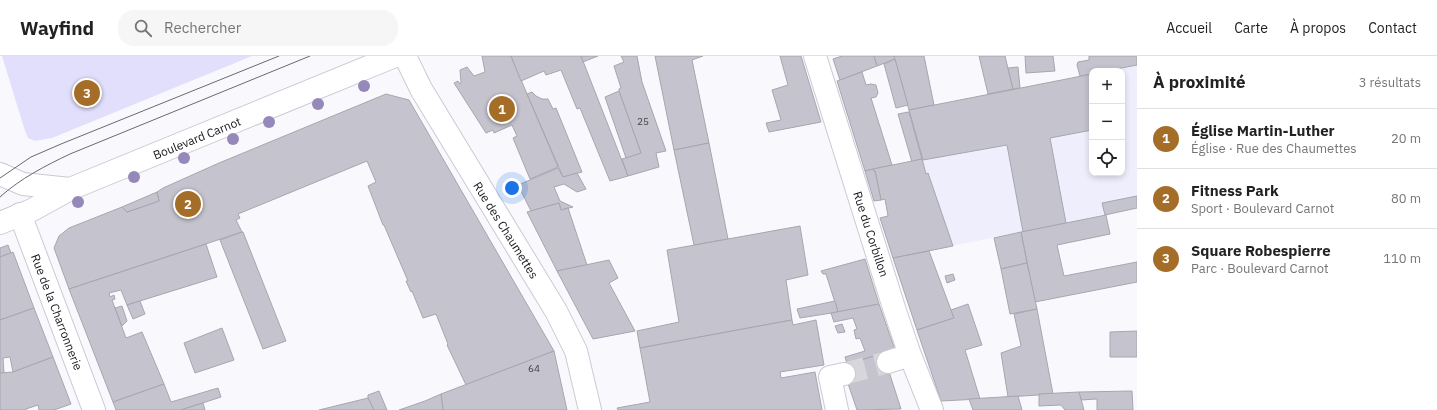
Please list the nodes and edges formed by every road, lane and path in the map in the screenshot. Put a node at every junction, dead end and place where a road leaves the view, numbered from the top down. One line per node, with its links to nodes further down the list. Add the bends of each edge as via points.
1 (395, 56): 5 (street, Boulevard Carnot)
2 (405, 56): 12 (street, Rue des Chaumettes, via 420,89 556,311 576,351)
3 (815, 56): 8 (street, Rue du Corbillon)
4 (0, 174): 5 (street, via 23,184)
5 (70, 189): 6 (street, Boulevard Carnot)
6 (20, 214): 7 (street, Boulevard Carnot); 11 (street, Rue de la Charronnerie)
7 (0, 223)
8 (910, 355): 9 (street); 14 (street, Rue du Corbillon)
9 (888, 362)
10 (844, 374): 13 (street, via 830,377)
11 (94, 410)
12 (590, 410)
13 (837, 410)
14 (932, 410)

